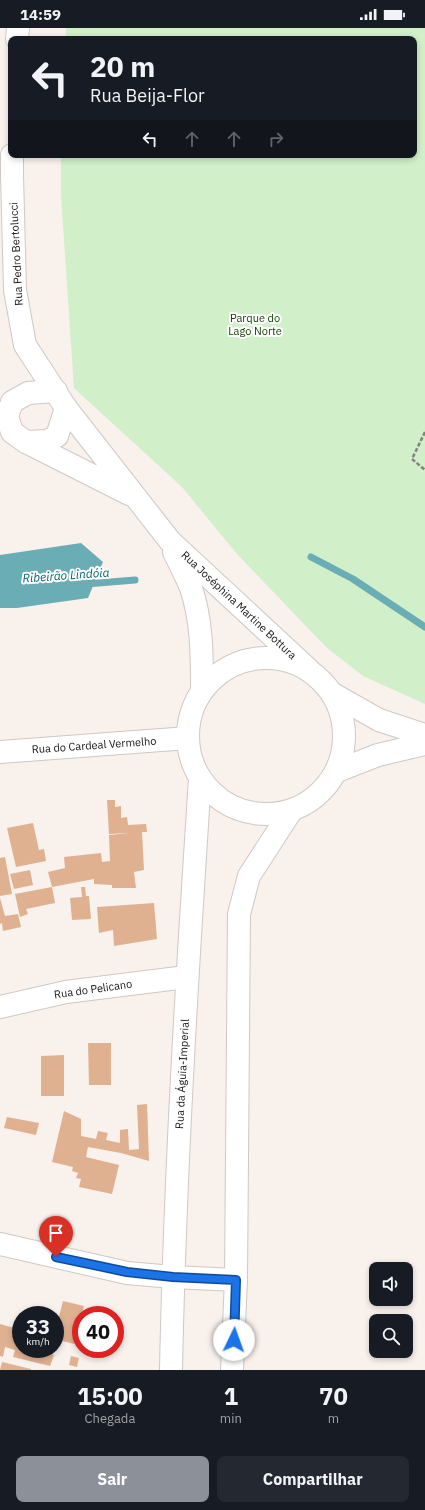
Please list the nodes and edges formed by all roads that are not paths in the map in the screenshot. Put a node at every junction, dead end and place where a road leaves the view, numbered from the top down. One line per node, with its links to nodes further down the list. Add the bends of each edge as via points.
1 (8, 167): 2 (street, Rua Pedro Bertolucci, via 16,290 24,344)
2 (61, 399): 3 (street, via 28,393 12,402); 4 (street, via 57,436 47,441); 5 (street, Rua Joséphina Martine Bottura)
3 (3, 416): 4 (street, via 12,432)
4 (26, 442): 5 (street)
5 (136, 497): 6 (street, Rua Joséphina Martine Bottura)
6 (170, 541): 7 (street, Rua Joséphina Martine Bottura); 8 (street, Rua Joséphina Martine Bottura, via 191,589 198,614)
7 (308, 669): 8 (street, via 286,660 263,657 240,661 219,672); 9 (street, via 322,680)
8 (202, 689): 11 (street, via 195,700 187,727)
9 (333, 694): 10 (street, via 379,720); 14 (street, via 343,719 345,746)
10 (425, 735)
11 (188, 738): 13 (street, Rua do Cardeal Vermelho); 15 (street, via 189,755)
12 (425, 744): 14 (street, via 378,755)
13 (0, 752)
14 (337, 771): 16 (street, via 321,793 307,804)
15 (200, 779): 16 (street, via 217,798 240,810 265,815); 17 (street, Rua da Águia-Imperial)
16 (291, 811): 21 (street, via 249,876 239,914)
17 (186, 977): 18 (street, Rua do Pelicano, via 66,992); 20 (street, Rua da Águia-Imperial)
18 (0, 1007)
19 (0, 1244): 20 (street, via 127,1272)
20 (173, 1277): 21 (street); 22 (street, Rua da Águia-Imperial)
21 (236, 1280): 23 (street)
22 (171, 1370)
23 (232, 1370)

